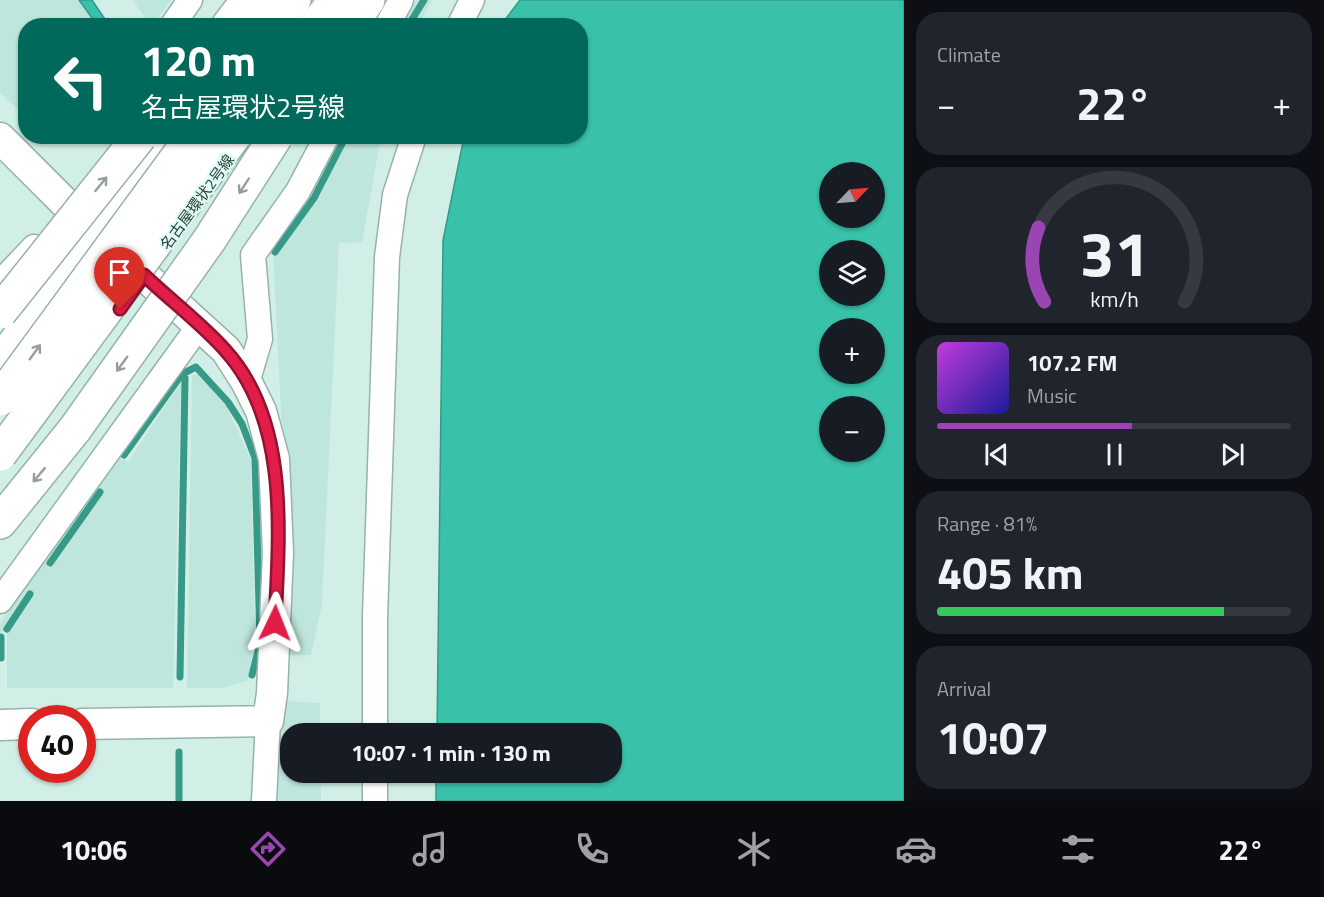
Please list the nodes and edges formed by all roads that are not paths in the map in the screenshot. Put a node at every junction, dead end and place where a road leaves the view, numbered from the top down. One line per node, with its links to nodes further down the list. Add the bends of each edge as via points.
1 (190, 0): 10 (street); 11 (street)
2 (248, 0): 12 (highway)
3 (270, 0): 13 (highway)
4 (294, 0): 14 (highway)
5 (334, 0): 15 (highway)
6 (345, 0): 16 (highway)
7 (368, 0): 17 (highway)
8 (401, 0): 18 (street)
9 (472, 0): 19 (street)
10 (178, 18)
11 (193, 18)
12 (234, 18)
13 (257, 18)
14 (281, 18)
15 (322, 18)
16 (332, 18)
17 (356, 18)
18 (391, 18)
19 (463, 18)
20 (0, 138): 29 (street)
21 (134, 144): 33 (highway, one-way to 21, bridge)
22 (163, 144): 30 (highway)
23 (187, 144): 37 (highway, one-way to 23, bridge)
24 (228, 144): 38 (highway, bridge)
25 (239, 144): 31 (highway, 名古屋環状2号線)
26 (271, 144): 40 (highway, one-way to 40, bridge, via 210,239 75,429)
27 (323, 144): 36 (street, via 298,191 254,255 260,339)
28 (411, 144): 43 (street, via 394,195 387,257)
29 (70, 208): 30 (street); 32 (street)
30 (97, 233): 31 (street); 35 (highway)
31 (144, 275): 34 (street); 39 (highway, 名古屋環状2号線)
32 (0, 283)
33 (0, 312)
34 (199, 326): 36 (street, via 226,351); 41 (street)
35 (0, 363)
36 (248, 383): 42 (street, via 261,411 274,459 278,553)
37 (0, 399)
38 (0, 454)
39 (0, 471)
40 (0, 522)
41 (0, 601)
42 (268, 721): 45 (street); 48 (street)
43 (375, 723)
44 (18, 724): 46 (street)
45 (96, 724)
46 (0, 725)
47 (375, 783): 49 (street)
48 (264, 801)
49 (375, 801)

